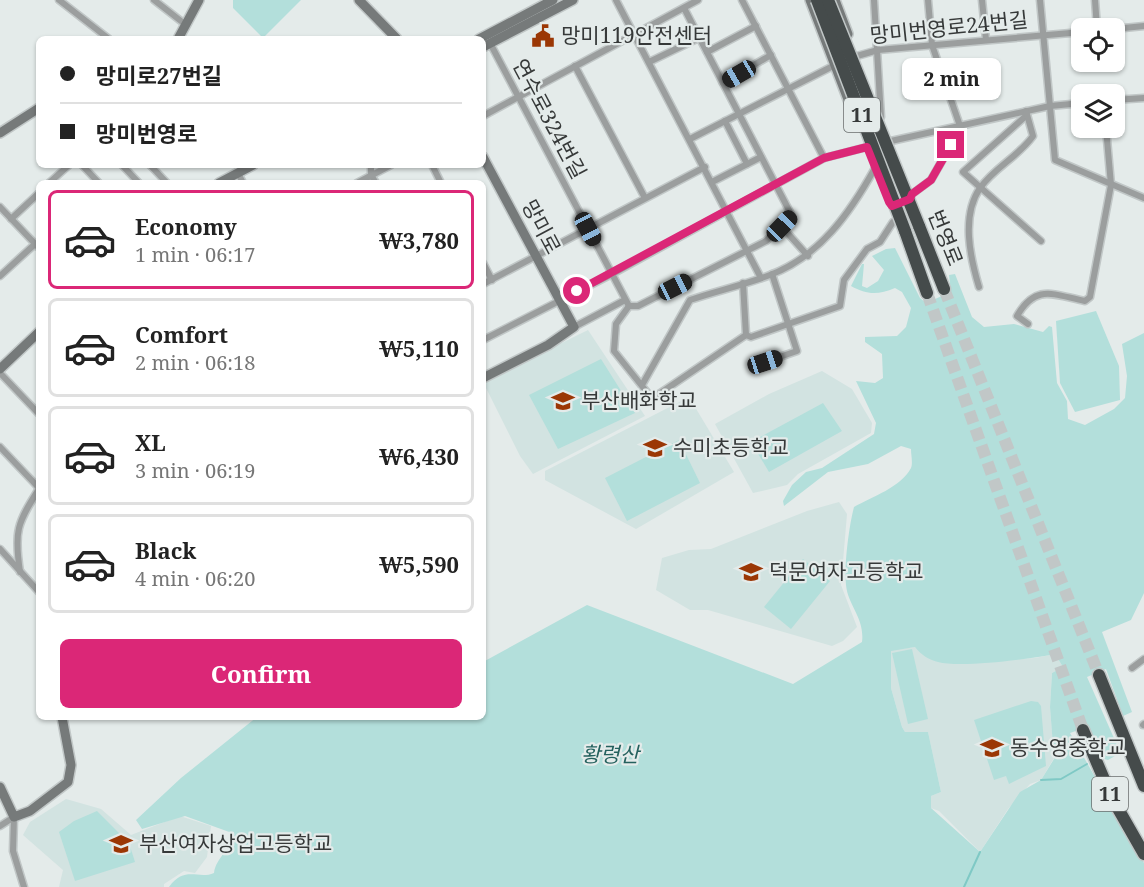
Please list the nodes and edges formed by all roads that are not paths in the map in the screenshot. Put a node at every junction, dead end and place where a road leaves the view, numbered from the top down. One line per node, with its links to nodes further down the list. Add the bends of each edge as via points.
1 (59, 0): 28 (street)
2 (154, 0): 21 (street)
3 (199, 0): 21 (street)
4 (359, 0): 30 (street)
5 (553, 0): 31 (street)
6 (573, 0): 34 (street)
7 (615, 0): 26 (street)
8 (698, 0): 19 (street)
9 (742, 0): 22 (street)
10 (810, 0): 41 (street)
11 (817, 0): 117 (highway, 번영로 / 11, bridge)
12 (828, 0): 116 (highway, 번영로 / 11, bridge)
13 (835, 0): 39 (street)
14 (874, 0): 36 (street)
15 (928, 0): 35 (street)
16 (982, 0): 33 (street)
17 (1040, 0): 27 (street)
18 (1095, 0): 20 (street)
19 (684, 8): 26 (street); 32 (street)
20 (1096, 18)
21 (186, 25): 29 (street)
22 (756, 26): 37 (street); 38 (street)
23 (1144, 26): 24 (street)
24 (1125, 28)
25 (1071, 33): 27 (street, 망미번영로24번길)
26 (634, 35): 40 (street); 42 (street)
27 (1044, 35): 33 (street, 망미번영로24번길); 49 (street)
28 (105, 36)
29 (180, 36)
30 (394, 36)
31 (484, 36)
32 (699, 38): 37 (street); 40 (street)
33 (986, 40): 35 (street, 망미번영로24번길)
34 (486, 45): 45 (street, 연수로324번길)
35 (932, 45): 36 (street, 망미번영로24번길); 56 (street)
36 (878, 50): 39 (street, 망미번영로24번길); 54 (street)
37 (707, 52): 43 (street)
38 (771, 56): 43 (street); 44 (street)
39 (857, 56): 54 (street)
40 (649, 62): 59 (street)
41 (835, 65): 44 (street); 61 (street)
42 (575, 66): 45 (street); 92 (street)
43 (723, 83): 53 (street)
44 (788, 89): 53 (street); 63 (street)
45 (518, 97): 52 (street); 100 (street, 연수로324번길)
46 (1144, 98): 47 (street)
47 (1125, 99)
48 (1071, 104): 49 (street)
49 (1050, 106): 51 (street); 88 (street, via 1055,160)
50 (36, 110): 57 (street)
51 (1026, 113): 56 (street); 90 (street, via 1033,136); 90 (street, via 963,172)
52 (486, 114)
53 (739, 114): 55 (street); 62 (street)
54 (881, 117): 60 (street)
55 (725, 121): 59 (street); 65 (street)
56 (960, 126): 60 (street); 91 (street, via 960,136 931,180)
57 (0, 133)
58 (1107, 138): 88 (street)
59 (690, 139): 66 (street)
60 (891, 141): 91 (street)
61 (867, 147): 63 (street); 74 (street)
62 (761, 157): 65 (street); 89 (street)
63 (824, 158): 89 (street)
64 (486, 163): 105 (street, 망미로)
65 (747, 164): 87 (street)
66 (705, 166): 87 (street); 92 (street)
67 (66, 168): 77 (street)
68 (85, 168): 80 (street)
69 (125, 168): 81 (street)
70 (153, 168): 82 (street)
71 (247, 168): 75 (street)
72 (371, 168): 76 (street)
73 (385, 168): 76 (street)
74 (875, 168): 91 (street, via 892,206 910,199); 106 (street, via 852,210)
75 (238, 173): 83 (street); 84 (street)
76 (371, 175): 85 (street); 86 (street)
77 (55, 177): 78 (street); 79 (street)
78 (52, 180)
79 (58, 180)
80 (96, 180)
81 (136, 180)
82 (164, 180)
83 (225, 180)
84 (242, 180)
85 (362, 180)
86 (374, 180)
87 (712, 182): 96 (street)
88 (1112, 184): 93 (street); 121 (street, via 1090,297 1085,301 1046,293 1034,295 1025,301 1017,316)
89 (775, 185): 96 (street); 99 (street, via 792,216)
90 (980, 188): 101 (street); 115 (street, via 970,224 970,257)
91 (912, 194)
92 (645, 198): 100 (street)
93 (1144, 198)
94 (36, 199): 97 (street)
95 (0, 207): 97 (street)
96 (728, 212): 104 (street); 108 (street)
97 (11, 219): 102 (street)
98 (893, 222): 120 (street, via 844,280 840,306)
99 (782, 226): 104 (street); 106 (street)
100 (588, 229): 105 (street); 108 (street, 연수로324번길)
101 (1041, 241)
102 (36, 245)
103 (36, 247): 110 (street)
104 (747, 251): 111 (street); 119 (street, via 638,306)
105 (536, 256): 112 (street); 118 (street, 망미로)
106 (808, 256): 109 (street)
107 (486, 269): 112 (street)
108 (612, 274): 118 (street); 119 (street, 연수로324번길)
109 (772, 274): 111 (street); 120 (street)
110 (0, 276)
111 (761, 278): 114 (street)
112 (492, 280): 113 (street)
113 (486, 283)
114 (744, 283): 124 (street); 129 (street, via 690,300)
115 (979, 286)
116 (944, 289)
117 (927, 293)
118 (559, 299): 122 (street, 망미로); 125 (street)
119 (627, 303): 122 (street); 129 (street, via 616,324 614,351)
120 (789, 323): 124 (street, via 751,337); 126 (street, via 797,351)
121 (1028, 324)
122 (574, 327): 128 (street)
123 (36, 335): 127 (street)
124 (746, 335): 129 (street, via 656,396 650,396)
125 (486, 338)
126 (765, 362)
127 (0, 371): 130 (street)
128 (486, 376)
129 (642, 385)
130 (36, 411)
131 (0, 447): 132 (street)
132 (36, 486)
133 (36, 494): 135 (street, via 16,535)
134 (0, 549): 135 (street)
135 (20, 572): 136 (street)
136 (36, 589)
137 (1144, 659): 138 (street)
138 (1132, 668)
139 (1099, 675): 142 (highway, 11)
140 (63, 720): 144 (street, via 71,765 68,782 30,812)
141 (1083, 730): 146 (highway, 11, via 1112,798)
142 (1144, 786)
143 (0, 787): 144 (street)
144 (14, 817): 145 (street); 147 (street, via 13,851)
145 (0, 826)
146 (1144, 854)
147 (24, 887)

